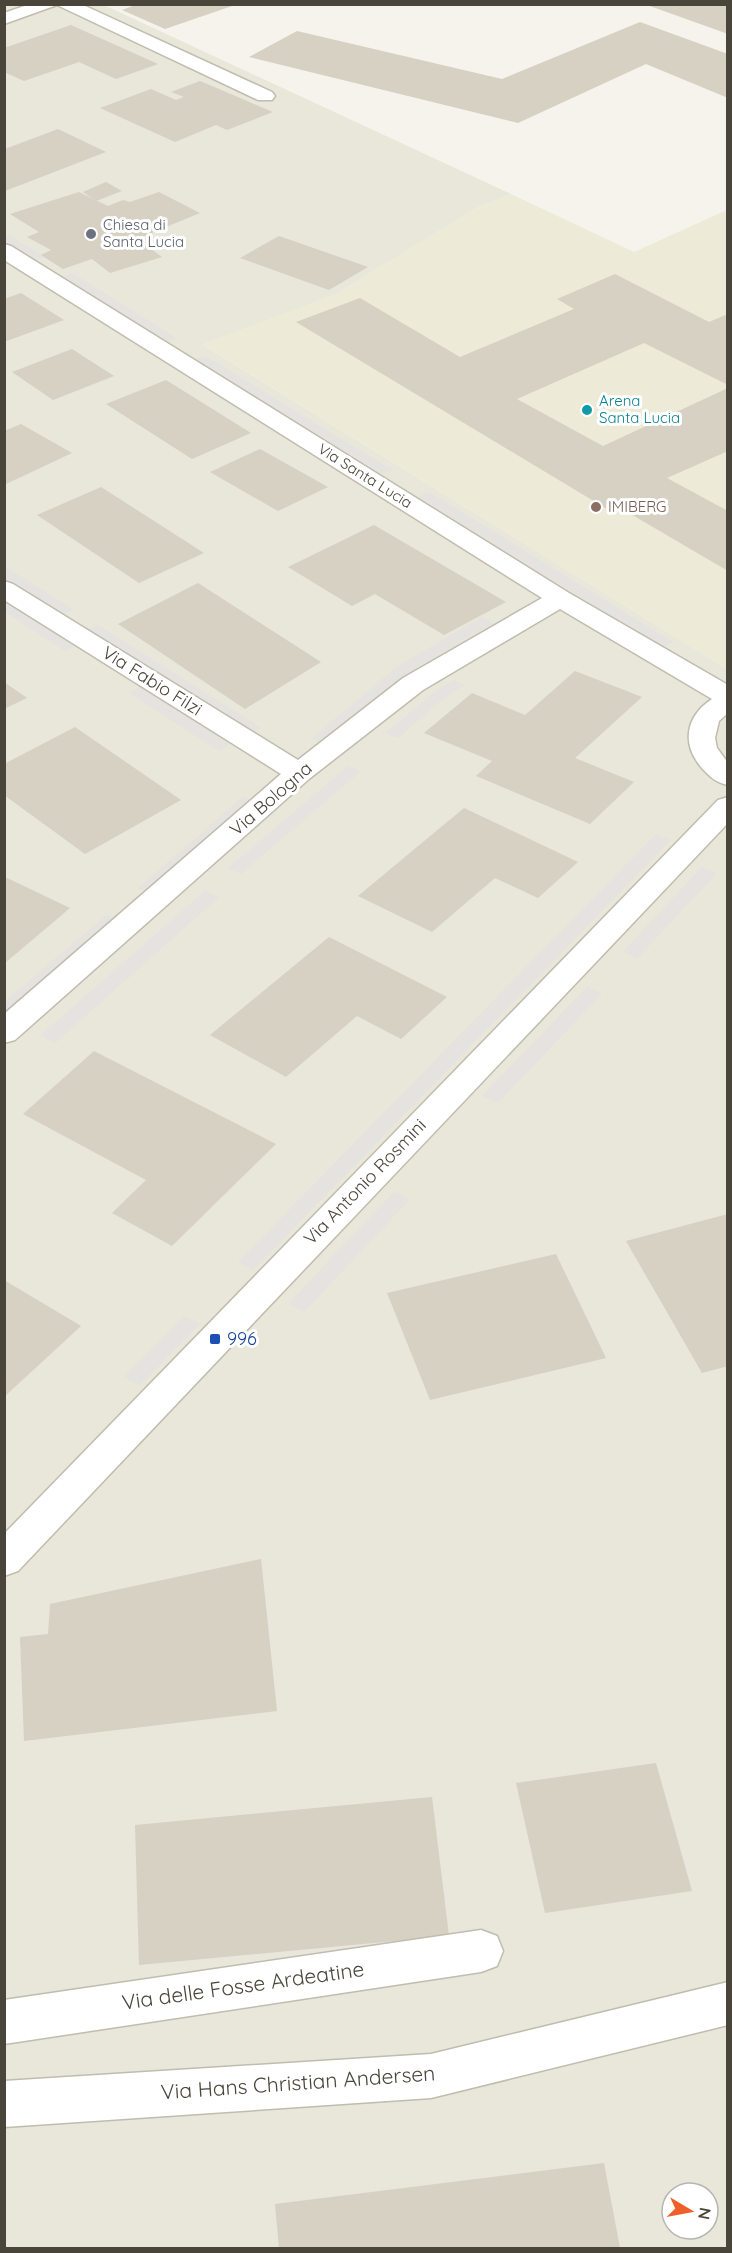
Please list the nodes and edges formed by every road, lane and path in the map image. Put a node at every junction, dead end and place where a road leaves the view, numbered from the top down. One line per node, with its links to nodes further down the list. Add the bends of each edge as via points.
1 (49, 4): 3 (street)
2 (65, 4): 4 (street)
3 (4, 19)
4 (265, 96)
5 (6, 252): 7 (street, Via Santa Lucia)
6 (4, 589): 9 (street, Via Fabio Filzi)
7 (560, 598): 8 (street, Via Santa Lucia); 9 (street, Via Bologna, via 413,684)
8 (728, 699): 10 (street, via 711,712 700,734 708,759)
9 (299, 773): 12 (street, Via Bologna)
10 (728, 777)
11 (728, 806): 13 (street, Via Antonio Rosmini)
12 (4, 1032)
13 (7, 1553)
14 (481, 1951): 16 (street, Via delle Fosse Ardeatine)
15 (728, 2003): 17 (street, Via Hans Christian Andersen, via 431,2076)
16 (4, 2022)
17 (4, 2104)

